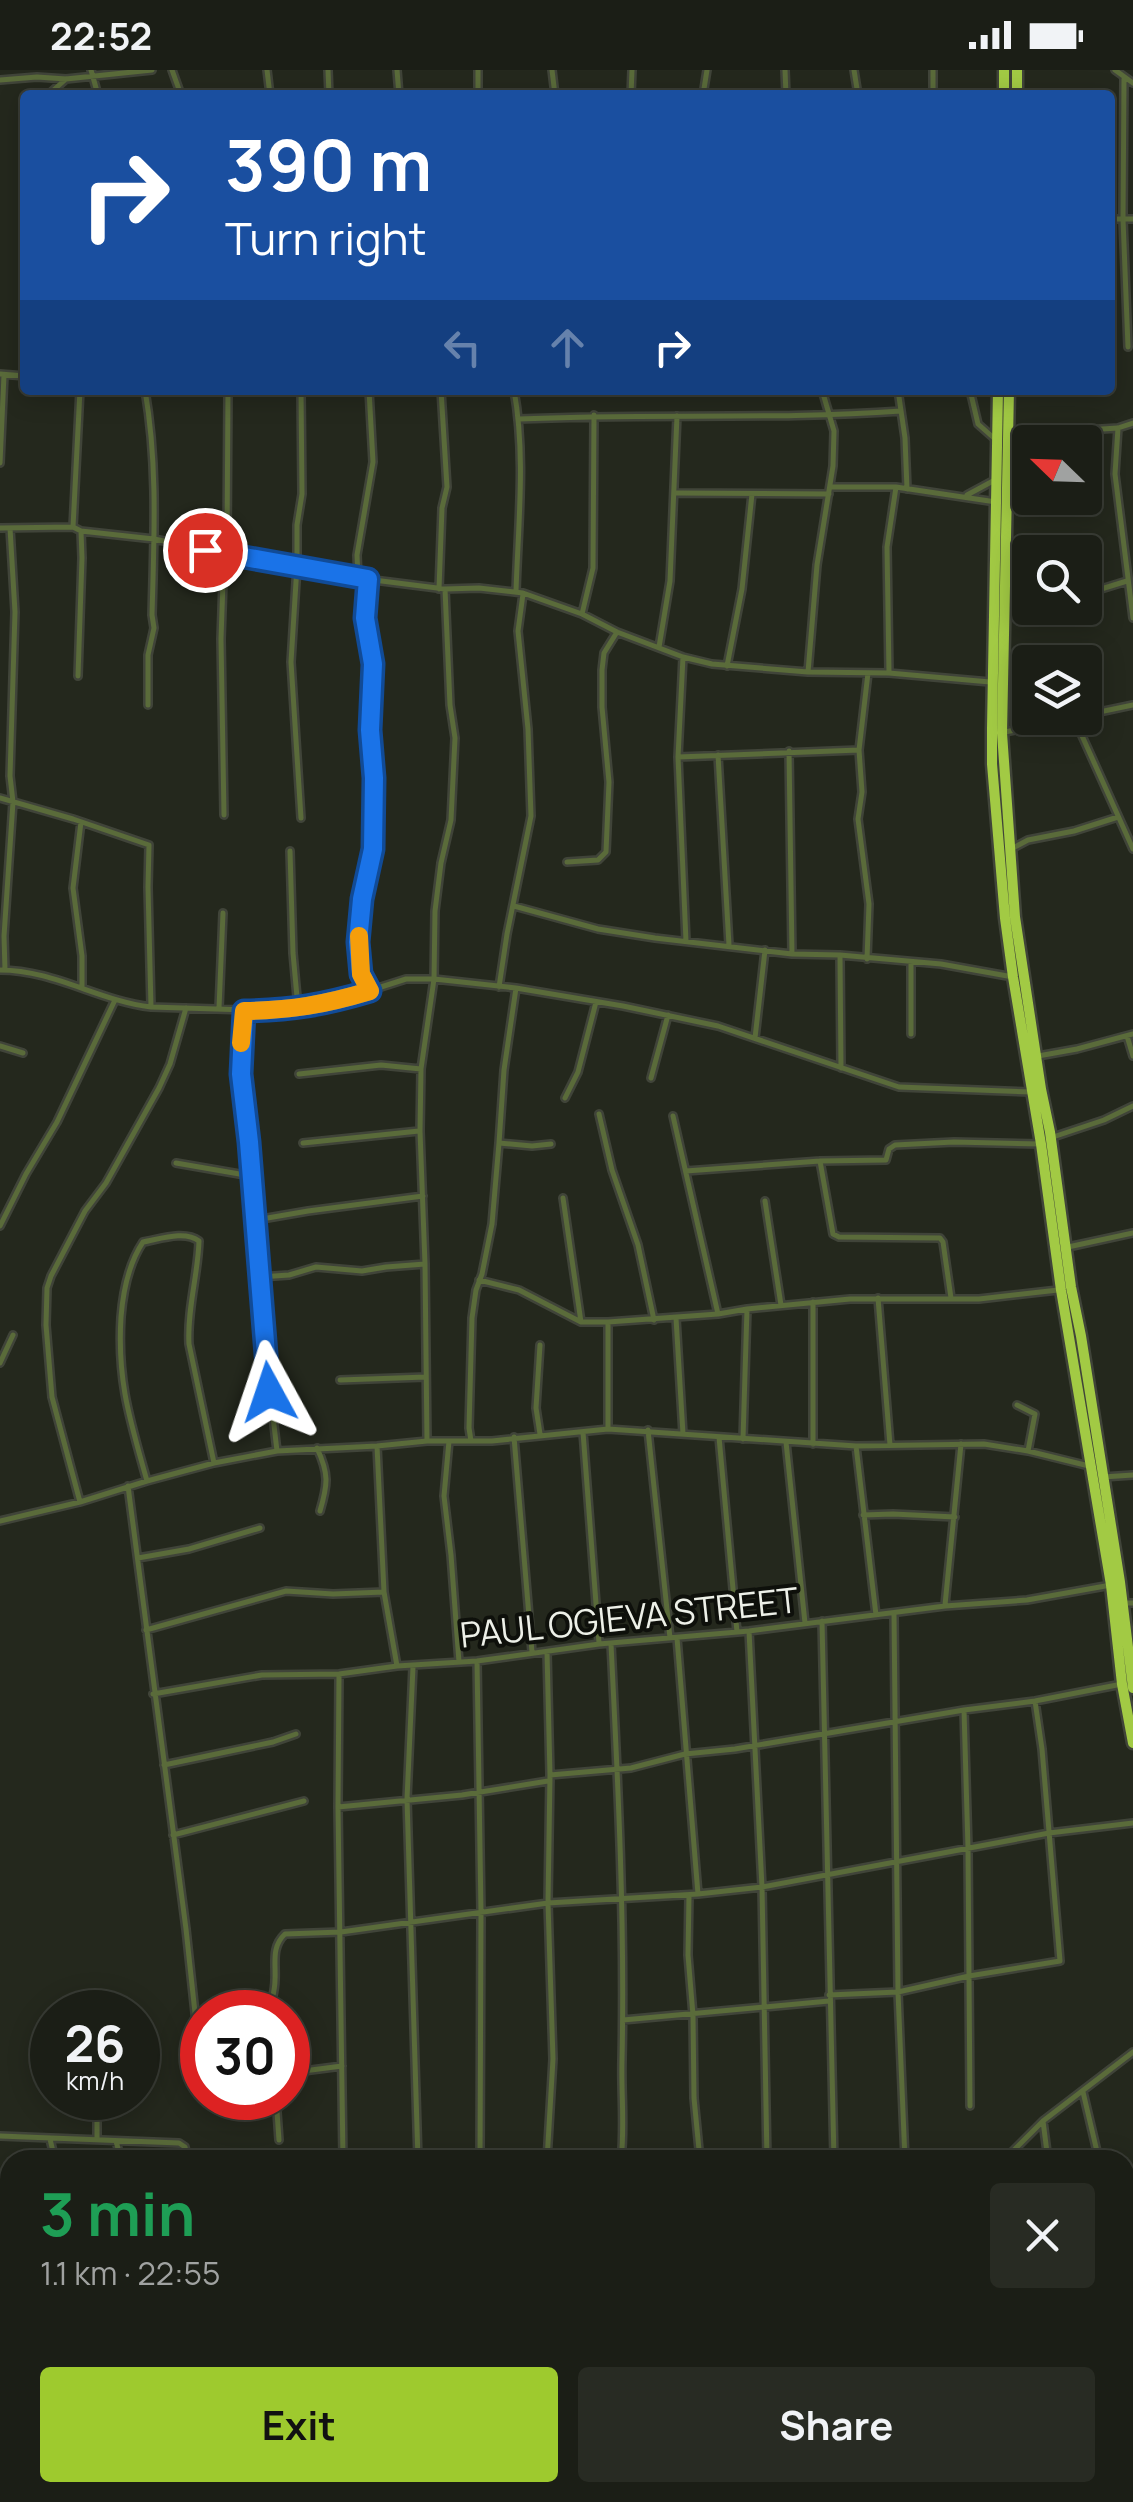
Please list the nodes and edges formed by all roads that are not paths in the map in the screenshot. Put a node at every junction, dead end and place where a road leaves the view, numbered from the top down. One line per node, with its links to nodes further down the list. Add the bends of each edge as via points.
1 (152, 70): 3 (street)
2 (1115, 70): 5 (street)
3 (91, 73): 6 (street)
4 (15, 74): 6 (street); 7 (street)
5 (1124, 78): 8 (street); 10 (street)
6 (66, 79): 9 (street)
7 (0, 80)
8 (1133, 83)
9 (54, 90)
10 (1122, 219): 11 (street); 12 (street); 13 (street)
11 (1133, 219)
12 (1115, 220)
13 (1128, 348)
14 (2, 375): 35 (street)
15 (80, 395): 44 (street)
16 (146, 395): 48 (street)
17 (228, 395): 49 (street)
18 (301, 395): 50 (street)
19 (369, 395): 51 (street, via 373,462)
20 (441, 395): 54 (street, via 447,487)
21 (515, 395): 31 (street)
22 (824, 395): 30 (street)
23 (899, 395): 27 (street)
24 (971, 395): 34 (street, via 978,424)
25 (998, 395): 34 (highway)
26 (1007, 395): 34 (highway)
27 (901, 411): 30 (street); 38 (street)
28 (594, 416): 29 (street); 31 (street); 57 (street, via 593,568)
29 (676, 416): 30 (street); 40 (street)
30 (830, 416): 39 (street)
31 (520, 419): 56 (street)
32 (1133, 423): 33 (street)
33 (1118, 428): 34 (street); 53 (street, via 1115,474)
34 (1002, 438): 36 (highway); 72 (highway)
35 (0, 463)
36 (996, 480): 42 (street); 43 (highway)
37 (896, 487): 38 (street); 39 (street); 64 (street, via 887,547)
38 (907, 489): 42 (street)
39 (830, 490): 41 (street); 63 (street)
40 (675, 492): 41 (street); 60 (street)
41 (752, 494): 62 (street)
42 (965, 496): 43 (street)
43 (997, 503): 67 (highway)
44 (72, 527): 46 (street); 47 (street)
45 (0, 528): 46 (street)
46 (10, 528): 79 (street)
47 (81, 531): 48 (street); 66 (street)
48 (154, 539): 49 (street); 68 (street)
49 (224, 553): 50 (street); 80 (street)
50 (297, 566): 51 (street); 82 (street, via 291,662)
51 (358, 578): 52 (street)
52 (368, 579): 54 (street); 103 (street, via 373,849 358,942)
53 (1127, 581): 55 (street); 58 (street)
54 (442, 589): 56 (street); 99 (street, via 455,738)
55 (1102, 589)
56 (519, 592): 57 (street); 88 (street, via 531,816)
57 (582, 614): 59 (street)
58 (1133, 618)
59 (616, 632): 60 (street); 87 (street, via 602,670 606,852 598,860)
60 (659, 647): 61 (street)
61 (682, 657): 62 (street); 77 (street)
62 (727, 666): 63 (street)
63 (808, 672): 65 (street)
64 (889, 673): 65 (street); 67 (street)
65 (868, 674): 74 (street)
66 (78, 676)
67 (993, 682): 98 (highway, via 992,764)
68 (148, 705)
69 (1133, 705): 70 (street)
70 (1102, 711)
71 (1012, 731): 72 (street)
72 (1002, 733): 85 (highway)
73 (1082, 735): 81 (street)
74 (859, 750): 75 (street); 95 (street)
75 (789, 751): 76 (street); 93 (street)
76 (718, 755): 77 (street); 91 (street)
77 (678, 756): 90 (street)
78 (0, 798): 79 (street)
79 (13, 802): 83 (street); 97 (street)
80 (224, 815)
81 (1118, 817): 84 (street); 85 (street)
82 (301, 818)
83 (81, 822): 100 (street, via 74,888); 106 (street, via 149,845)
84 (1133, 849)
85 (1009, 850): 117 (highway)
86 (290, 851): 109 (street)
87 (567, 862)
88 (514, 906): 90 (street, via 598,929); 101 (street)
89 (223, 913): 108 (street)
90 (686, 941): 91 (street)
91 (729, 945): 92 (street)
92 (766, 950): 93 (street); 114 (street)
93 (792, 954): 94 (street)
94 (840, 955): 95 (street); 119 (street)
95 (867, 959): 96 (street)
96 (911, 962): 98 (street); 112 (street)
97 (2, 970): 100 (street)
98 (1013, 977): 123 (highway)
99 (434, 979): 101 (street); 103 (street, via 411,978); 120 (street)
100 (82, 987): 104 (street)
101 (499, 987): 102 (street)
102 (516, 988): 105 (street); 131 (street)
103 (370, 991): 109 (street)
104 (115, 1000): 106 (street); 141 (street)
105 (596, 1002): 111 (street); 124 (street)
106 (152, 1007): 107 (street)
107 (186, 1008): 108 (street); 190 (street, via 159,1088 85,1211 48,1288 52,1397)
108 (220, 1008): 110 (street)
109 (298, 1008): 110 (street)
110 (244, 1011): 136 (street, via 241,1074)
111 (668, 1016): 114 (street); 122 (street)
112 (911, 1034)
113 (1130, 1035): 117 (street); 118 (street)
114 (756, 1038): 119 (street)
115 (0, 1046): 116 (street)
116 (24, 1053)
117 (1036, 1056): 129 (highway)
118 (1133, 1056)
119 (841, 1068): 123 (street, via 899,1088)
120 (421, 1069): 121 (street, via 382,1064); 128 (street)
121 (299, 1074)
122 (651, 1078)
123 (1031, 1092): 129 (highway)
124 (565, 1098)
125 (1133, 1106): 129 (street)
126 (599, 1114): 155 (street)
127 (673, 1116): 135 (street)
128 (420, 1131): 130 (street); 137 (street)
129 (1046, 1141): 133 (street, via 895,1145 886,1160); 143 (highway); 147 (highway)
130 (303, 1142)
131 (499, 1142): 132 (street); 146 (street)
132 (551, 1144)
133 (820, 1161): 135 (street); 149 (street, via 833,1234 940,1238)
134 (176, 1163): 136 (street)
135 (686, 1170): 153 (street)
136 (251, 1176): 140 (street)
137 (423, 1196): 140 (street); 144 (street)
138 (563, 1198): 156 (street)
139 (766, 1201): 151 (street)
140 (256, 1220): 145 (street)
141 (0, 1226)
142 (1133, 1233): 143 (street)
143 (1065, 1247): 187 (highway)
144 (425, 1264): 145 (street); 161 (street)
145 (260, 1277): 182 (street)
146 (479, 1280): 156 (street, via 519,1290); 173 (street, via 472,1318)
147 (1061, 1290): 149 (street); 185 (highway)
148 (878, 1298): 149 (street); 150 (street); 178 (street)
149 (951, 1298)
150 (813, 1302): 151 (street); 176 (street)
151 (781, 1306): 152 (street)
152 (747, 1309): 153 (street); 171 (street)
153 (718, 1314): 154 (street)
154 (676, 1318): 155 (street); 168 (street)
155 (654, 1320): 157 (street)
156 (581, 1322): 157 (street)
157 (608, 1322): 164 (street)
158 (13, 1335): 160 (street)
159 (540, 1345): 167 (street)
160 (0, 1363)
161 (426, 1377): 162 (street); 172 (street)
162 (340, 1380)
163 (1017, 1405): 183 (street, via 1035,1414)
164 (608, 1429): 165 (street); 166 (street)
165 (648, 1430): 168 (street); 208 (street)
166 (583, 1432): 167 (street); 209 (street)
167 (540, 1434): 169 (street)
168 (683, 1434): 170 (street)
169 (514, 1437): 173 (street); 211 (street)
170 (719, 1437): 171 (street); 207 (street)
171 (742, 1439): 175 (street)
172 (427, 1441): 174 (street); 179 (street)
173 (471, 1441): 174 (street)
174 (449, 1442): 214 (street, via 444,1496)
175 (786, 1442): 176 (street); 204 (street)
176 (813, 1444): 180 (street)
177 (961, 1444): 178 (street); 183 (street); 193 (street)
178 (890, 1445): 180 (street)
179 (377, 1446): 181 (street); 198 (street)
180 (856, 1446): 192 (street)
181 (317, 1448): 182 (street); 191 (street, via 328,1478)
182 (277, 1451): 184 (street)
183 (1028, 1451): 185 (street)
184 (214, 1463): 188 (street); 188 (street, via 189,1344 198,1241 185,1235 143,1242 122,1302 119,1359)
185 (1092, 1467): 197 (highway)
186 (1133, 1475): 187 (street)
187 (1104, 1477): 199 (highway)
188 (147, 1480): 189 (street)
189 (128, 1486): 190 (street); 196 (street)
190 (80, 1502): 194 (street)
191 (320, 1511)
192 (863, 1515): 193 (street); 202 (street)
193 (955, 1518): 200 (street)
194 (0, 1521)
195 (260, 1528): 196 (street)
196 (138, 1558): 205 (street)
197 (1110, 1585): 200 (street, PAUL OGIEVA STREET); 218 (highway)
198 (384, 1592): 205 (street, via 286,1590); 215 (street)
199 (1128, 1603): 218 (highway)
200 (944, 1606): 201 (street, PAUL OGIEVA STREET)
201 (894, 1614): 202 (street, PAUL OGIEVA STREET); 222 (street)
202 (876, 1615): 203 (street, PAUL OGIEVA STREET)
203 (822, 1621): 204 (street, PAUL OGIEVA STREET); 224 (street)
204 (805, 1623): 206 (street, PAUL OGIEVA STREET)
205 (146, 1630): 219 (street)
206 (748, 1631): 207 (street, PAUL OGIEVA STREET); 226 (street)
207 (737, 1632): 208 (street, PAUL OGIEVA STREET)
208 (673, 1638): 210 (street, PAUL OGIEVA STREET); 227 (street)
209 (600, 1644): 210 (street, PAUL OGIEVA STREET); 212 (street, PAUL OGIEVA STREET)
210 (611, 1644): 229 (street)
211 (532, 1652): 212 (street, PAUL OGIEVA STREET); 213 (street, PAUL OGIEVA STREET)
212 (546, 1652): 230 (street)
213 (478, 1661): 214 (street, PAUL OGIEVA STREET); 231 (street)
214 (459, 1662): 216 (street, PAUL OGIEVA STREET)
215 (397, 1666): 216 (street, PAUL OGIEVA STREET); 217 (street, PAUL OGIEVA STREET)
216 (413, 1667): 232 (street)
217 (339, 1674): 219 (street, PAUL OGIEVA STREET, via 262,1675); 234 (street)
218 (1128, 1686): 220 (street); 225 (highway)
219 (154, 1694): 228 (street)
220 (1035, 1701): 221 (street); 236 (street)
221 (964, 1710): 222 (street); 238 (street)
222 (895, 1721): 224 (street); 239 (street)
223 (296, 1734): 228 (street)
224 (824, 1735): 226 (street); 240 (street)
225 (1133, 1742)
226 (754, 1746): 227 (street); 241 (street)
227 (686, 1754): 229 (street); 242 (street)
228 (164, 1765): 237 (street)
229 (617, 1768): 230 (street); 244 (street)
230 (549, 1778): 231 (street); 245 (street)
231 (478, 1792): 232 (street); 246 (street)
232 (407, 1799): 234 (street); 247 (street)
233 (304, 1801): 237 (street)
234 (338, 1807): 248 (street)
235 (1133, 1822): 236 (street)
236 (1049, 1832): 238 (street); 249 (street, via 1060,1961)
237 (173, 1836): 250 (street)
238 (968, 1848): 239 (street); 249 (street)
239 (898, 1862): 240 (street); 252 (street)
240 (828, 1873): 241 (street); 253 (street)
241 (762, 1887): 242 (street); 254 (street)
242 (698, 1894): 243 (street)
243 (689, 1895): 244 (street); 255 (street)
244 (623, 1899): 245 (street); 256 (street)
245 (548, 1903): 246 (street); 276 (street)
246 (481, 1912): 247 (street); 275 (street)
247 (410, 1921): 248 (street); 274 (street)
248 (341, 1932): 251 (street, via 281,1936); 258 (street)
249 (969, 1976): 252 (street); 261 (street)
250 (191, 1990)
251 (274, 1990)
252 (898, 1992): 253 (street); 281 (street)
253 (829, 1998): 254 (street); 280 (street)
254 (763, 2007): 255 (street); 279 (street)
255 (693, 2016): 256 (street); 278 (street)
256 (622, 2020): 277 (street)
257 (1133, 2052): 260 (street)
258 (342, 2066): 259 (street); 273 (street)
259 (310, 2070)
260 (1083, 2092): 264 (street); 284 (street)
261 (970, 2106)
262 (97, 2120): 267 (street)
263 (278, 2120): 268 (street)
264 (1042, 2121): 282 (street); 283 (street)
265 (0, 2136): 266 (street)
266 (50, 2138): 267 (street); 270 (street)
267 (97, 2139): 269 (street)
268 (279, 2140)
269 (116, 2141): 271 (street); 272 (street, via 182,2144)
270 (53, 2150)
271 (118, 2150)
272 (184, 2150)
273 (343, 2150)
274 (418, 2150)
275 (480, 2150)
276 (548, 2150)
277 (623, 2150)
278 (699, 2150)
279 (767, 2150)
280 (834, 2150)
281 (905, 2150)
282 (1014, 2150)
283 (1046, 2150)
284 (1097, 2150)

